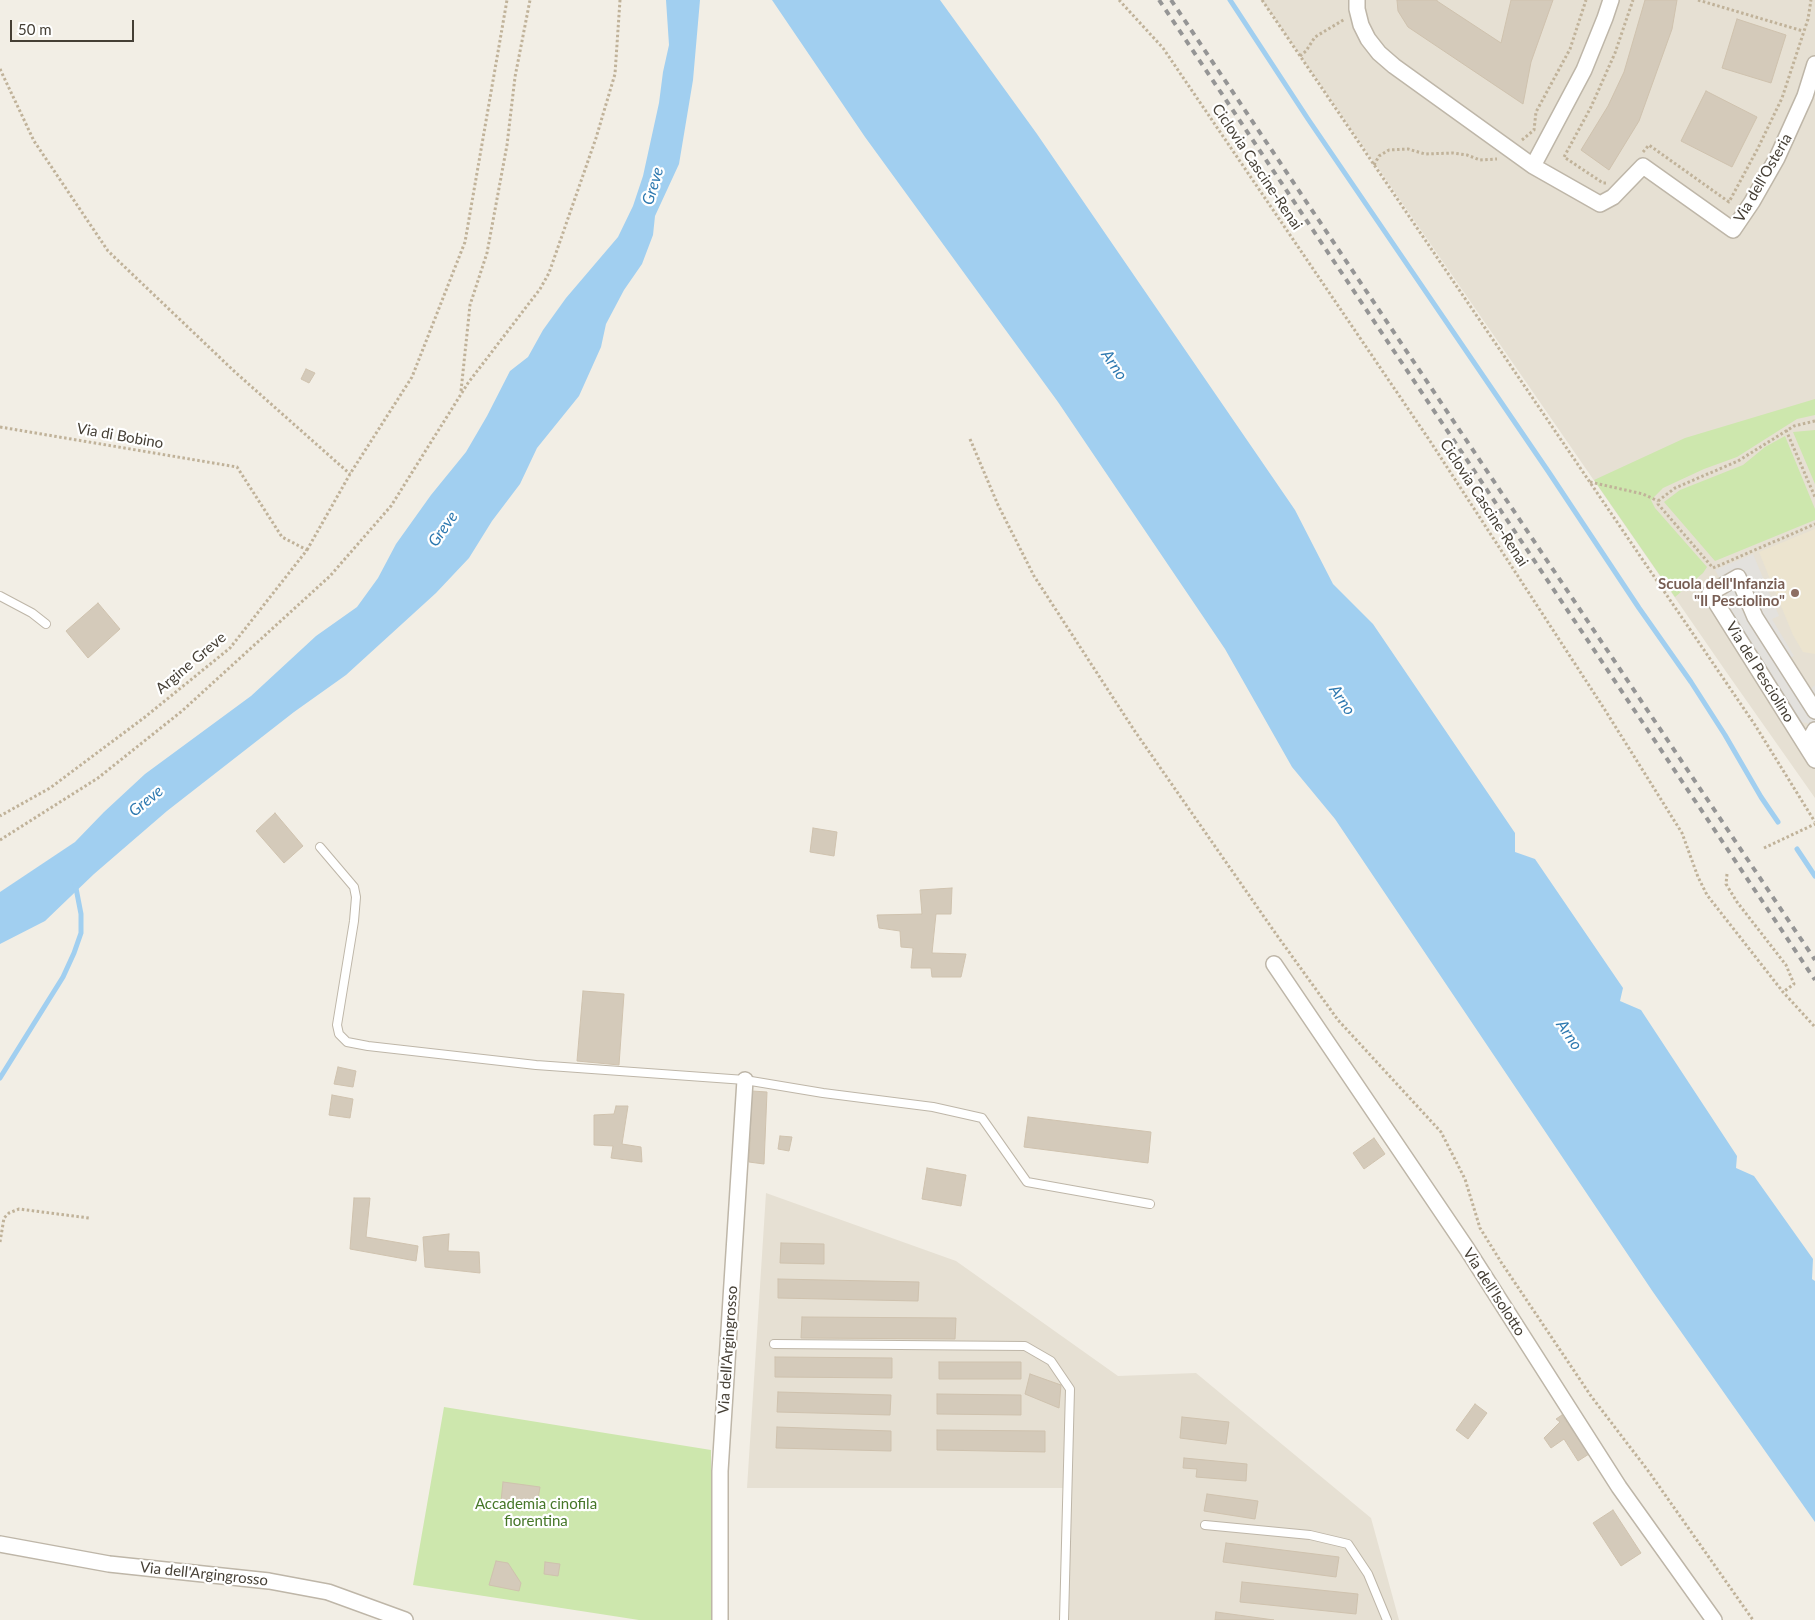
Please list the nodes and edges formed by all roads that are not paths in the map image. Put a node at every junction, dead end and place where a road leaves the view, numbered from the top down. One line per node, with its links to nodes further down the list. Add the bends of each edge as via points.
1 (1611, 0): 5 (street, via 1584,70)
2 (1357, 4): 5 (street, Via dell'Osteria, via 1360,25 1379,53 1517,147)
3 (1815, 64): 4 (street, Via dell'Osteria)
4 (1810, 94): 5 (street, Via dell'Osteria, via 1777,158 1733,230 1643,166 1613,197 1600,204)
5 (1533, 166)
6 (0, 596): 7 (lane)
7 (46, 624)
8 (1815, 711): 10 (street, Via del Pesciolino, via 1755,617 1738,576 1710,593)
9 (1815, 730): 10 (street, Via del Pesciolino, via 1810,739)
10 (1814, 759)
11 (320, 847): 13 (lane, via 354,887 356,898 338,1025 339,1034 347,1042 536,1065)
12 (1274, 964): 22 (street, Via dell'Isolotto, via 1467,1249 1619,1487)
13 (745, 1080): 14 (lane, via 933,1107 982,1118 1027,1182); 19 (street, Via dell'Argingrosso, via 720,1471)
14 (1150, 1204)
15 (774, 1344): 20 (lane, via 1025,1346 1051,1361 1070,1389)
16 (1205, 1525): 21 (lane, via 1310,1535 1348,1544 1368,1574)
17 (0, 1544): 18 (street, Via dell'Argingrosso, via 108,1564 269,1581 318,1590)
18 (405, 1620)
19 (720, 1620)
20 (1064, 1620)
21 (1387, 1620)
22 (1714, 1620)

